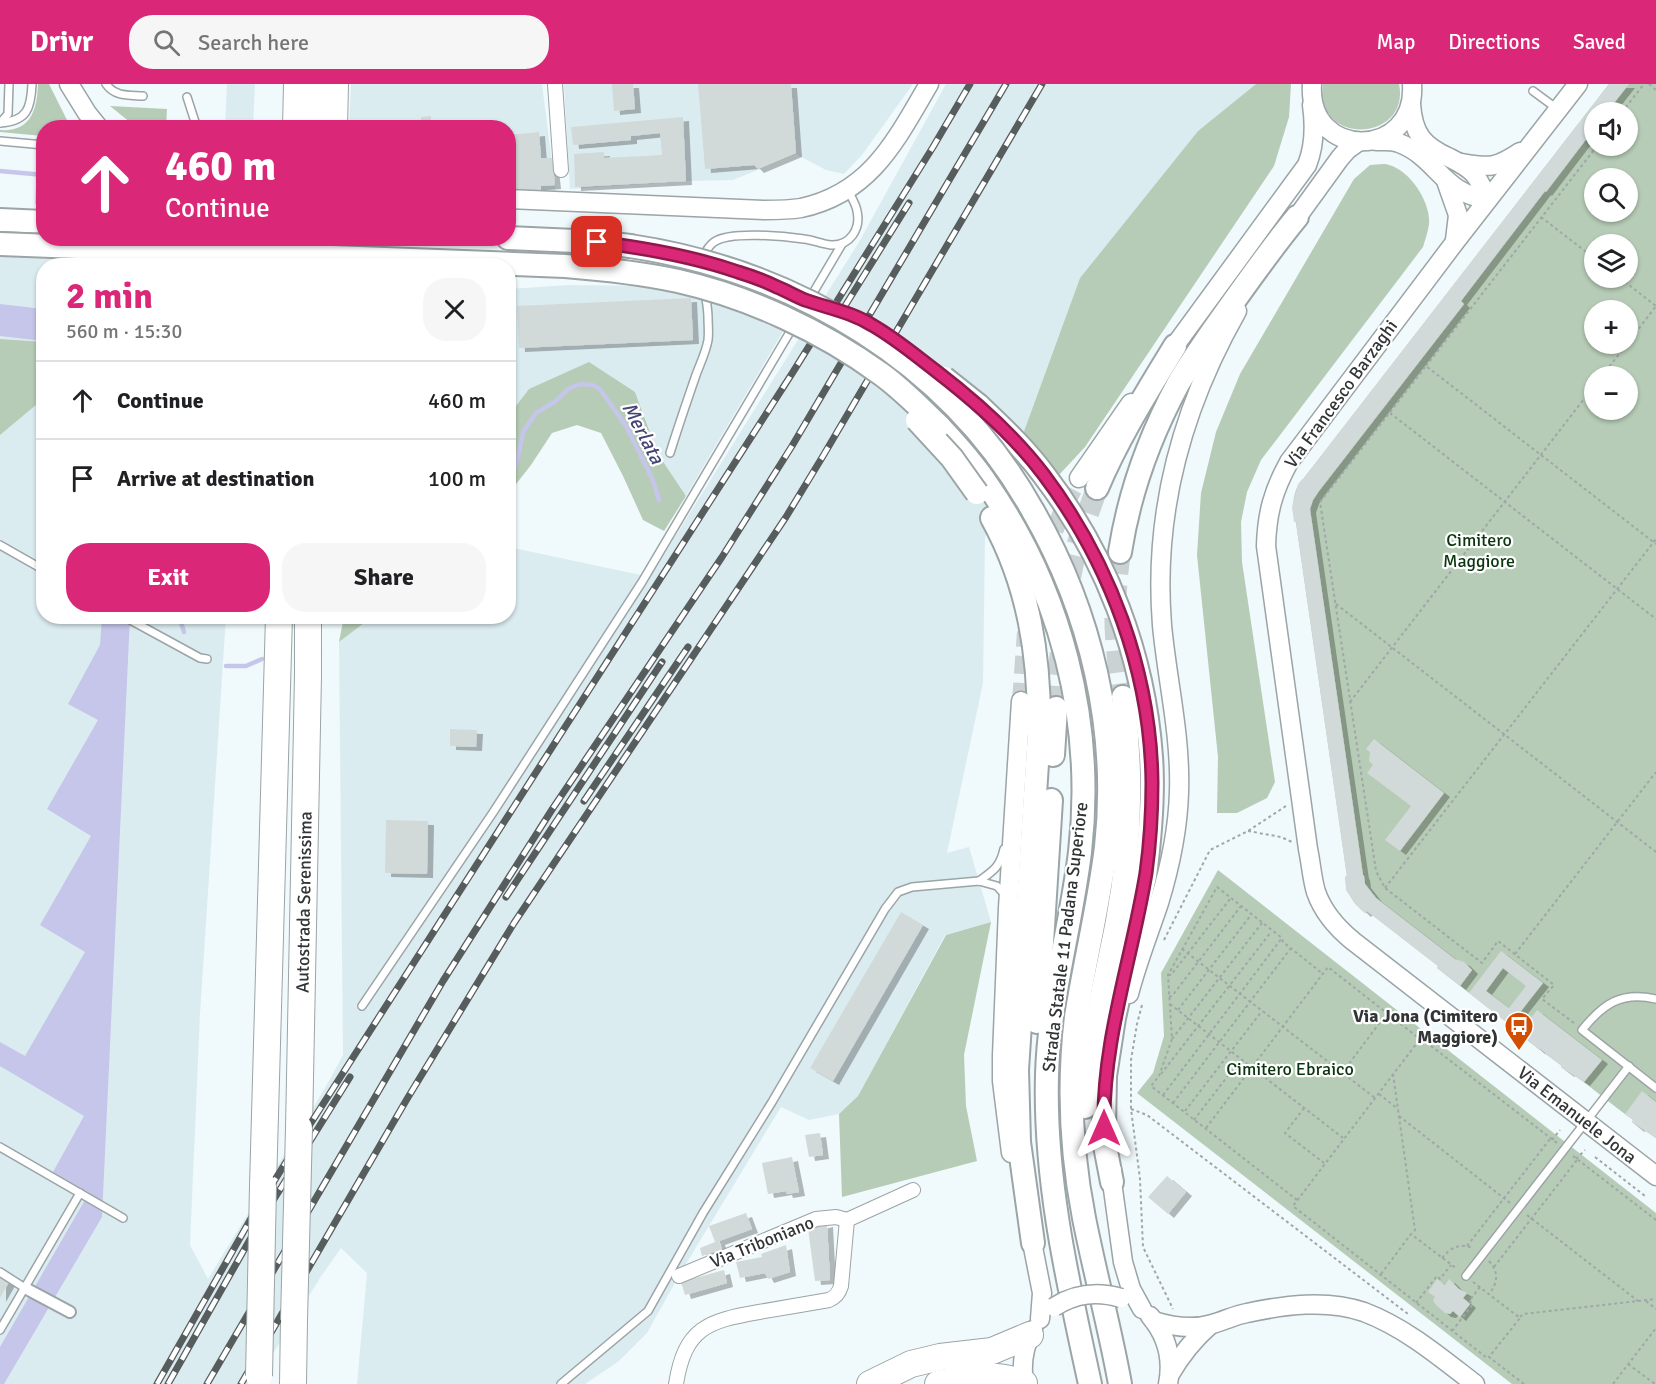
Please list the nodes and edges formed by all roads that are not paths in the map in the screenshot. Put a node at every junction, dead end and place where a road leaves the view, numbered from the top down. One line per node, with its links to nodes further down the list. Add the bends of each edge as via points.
1 (9, 84): 26 (lane, via 8,114)
2 (32, 84): 26 (lane, via 31,100 22,117)
3 (69, 84): 20 (street)
4 (106, 84): 15 (lane, via 120,95)
5 (287, 84): 22 (highway)
6 (297, 84): 23 (highway)
7 (317, 84): 24 (highway)
8 (335, 84): 25 (highway)
9 (555, 84): 32 (street)
10 (929, 84): 34 (street, via 882,158)
11 (1312, 84): 18 (street)
12 (1412, 84): 17 (street)
13 (1578, 84): 19 (street, Via Francesco Barzaghi)
14 (1533, 91): 19 (lane)
15 (143, 96)
16 (187, 97): 21 (lane)
17 (1411, 104): 28 (street, via 1392,133); 31 (street, via 1418,134 1430,147)
18 (1312, 105): 28 (street, via 1326,128 1341,138); 50 (street, via 1314,135 1307,165)
19 (1558, 110): 30 (street, Via Francesco Barzaghi)
20 (93, 120)
21 (194, 120)
22 (287, 120)
23 (296, 120)
24 (316, 120)
25 (334, 120)
26 (0, 123)
27 (0, 141): 29 (lane)
28 (1367, 142): 33 (street, via 1396,142 1413,149); 37 (street, via 1347,150)
29 (36, 144)
30 (1529, 147): 31 (street, via 1489,167); 36 (street, Via Francesco Barzaghi)
31 (1460, 163): 36 (street, via 1474,174)
32 (561, 170)
33 (1446, 181): 36 (street, via 1462,193); 41 (street, via 1458,215)
34 (848, 190): 35 (street, via 822,202 784,210); 43 (lane, via 858,218 854,234)
35 (516, 199)
36 (1488, 199): 41 (street, Via Francesco Barzaghi)
37 (1297, 217): 54 (highway, via 1231,305 1174,393 1142,467); 76 (street, via 1236,312 1214,355 1194,401 1174,465 1161,556 1161,597 1178,741 1177,818 1167,873 1118,1038 1111,1105)
38 (0, 220): 39 (highway)
39 (36, 222)
40 (516, 238): 48 (highway, Strada Statale 11 Padana Superiore, bridge, via 597,242 659,251 738,272)
41 (1455, 242): 66 (street, Via Francesco Barzaghi, via 1289,462 1270,504 1266,546)
42 (0, 244): 44 (highway, Strada Statale 11 Padana Superiore, bridge)
43 (842, 244): 51 (lane, via 748,236 729,237 710,245 703,273 708,340); 70 (lane, via 642,582)
44 (36, 245)
45 (52, 246): 46 (highway, Strada Statale 11 Padana Superiore, bridge)
46 (361, 258)
47 (516, 264): 49 (highway, Strada Statale 11 Padana Superiore, bridge, via 649,275 700,287)
48 (802, 299): 76 (highway, bridge, via 852,314 882,330 978,405 1022,448 1086,541 1119,612 1141,686 1151,758 1152,807 1145,876 1114,1018 1105,1084 1105,1146); 92 (highway, Strada Statale 11 Padana Superiore, bridge, via 894,352 969,420 996,452 1033,511 1062,567 1087,636 1100,691 1109,799 1106,845 1076,1017 1071,1091 1079,1189)
49 (791, 321): 81 (highway, bridge, via 824,352 899,404 952,458 999,531 1029,614 1037,659 1040,733 1017,1088 1018,1142); 82 (highway, Strada Statale 11 Padana Superiore, bridge, via 881,374 954,442 1009,518 1047,597 1064,645 1076,696 1083,769 1079,854 1053,1004 1046,1077 1047,1128)
50 (1175, 346): 52 (highway, via 1110,459)
51 (670, 453)
52 (1088, 483)
53 (0, 545): 55 (lane)
54 (1120, 552)
55 (36, 565)
56 (136, 624): 60 (lane)
57 (279, 624): 94 (highway, bridge)
58 (308, 624): 61 (highway)
59 (313, 624): 61 (highway)
60 (207, 659)
61 (308, 675): 96 (highway, Autostrada Serenissima, bridge)
62 (1123, 697): 92 (highway, via 1130,762 1128,840 1117,921 1093,1032 1085,1124)
63 (1021, 701): 65 (street)
64 (1056, 708): 82 (highway, via 1035,1106 1040,1156)
65 (1017, 781): 67 (lane, via 1004,853 996,868); 68 (street)
66 (1301, 796): 73 (street, Via Emanuele Jona, via 1316,892 1342,932)
67 (978, 881): 68 (lane, via 1003,891); 97 (lane, via 912,887 898,892 648,1311)
68 (1008, 908): 81 (street, via 1002,1081 1011,1153)
69 (1656, 999): 71 (lane, via 1637,996 1618,1000 1600,1009 1582,1030)
70 (362, 1006)
71 (1629, 1066): 72 (lane); 73 (lane)
72 (1656, 1088)
73 (1585, 1122): 75 (street, Via Emanuele Jona); 85 (lane)
74 (0, 1147): 78 (lane)
75 (1656, 1176)
76 (1112, 1182): 88 (street, via 1123,1262 1131,1289)
77 (913, 1190): 80 (street, Via Triboniano)
78 (80, 1193): 79 (lane); 86 (lane)
79 (123, 1218)
80 (847, 1220): 84 (street, Via Triboniano, via 816,1219); 98 (street, via 841,1286 834,1298 729,1317 707,1326 697,1333 683,1354)
81 (1033, 1243): 89 (street, via 1042,1293)
82 (1064, 1263): 101 (highway, Strada Statale 11 Padana Superiore)
83 (0, 1272): 86 (lane)
84 (679, 1276)
85 (1466, 1276)
86 (26, 1288): 87 (street); 91 (lane)
87 (70, 1312)
88 (1148, 1315): 89 (street, bridge, via 1121,1298 1087,1294 1068,1299); 90 (street, via 1169,1326); 93 (street, via 1167,1345)
89 (1041, 1320): 95 (highway, via 992,1351 940,1357); 100 (street, via 1023,1353)
90 (1210, 1325): 93 (street, via 1185,1350); 103 (street, via 1285,1306 1347,1308 1378,1318 1423,1344)
91 (0, 1330)
92 (1114, 1349): 102 (highway, Strada Statale 11 Padana Superiore)
93 (1169, 1379)
94 (259, 1380)
95 (874, 1381)
96 (294, 1384)
97 (561, 1384)
98 (676, 1384)
99 (938, 1384): 100 (highway, via 991,1376)
100 (1024, 1384)
101 (1089, 1384)
102 (1120, 1384)
103 (1475, 1384)

